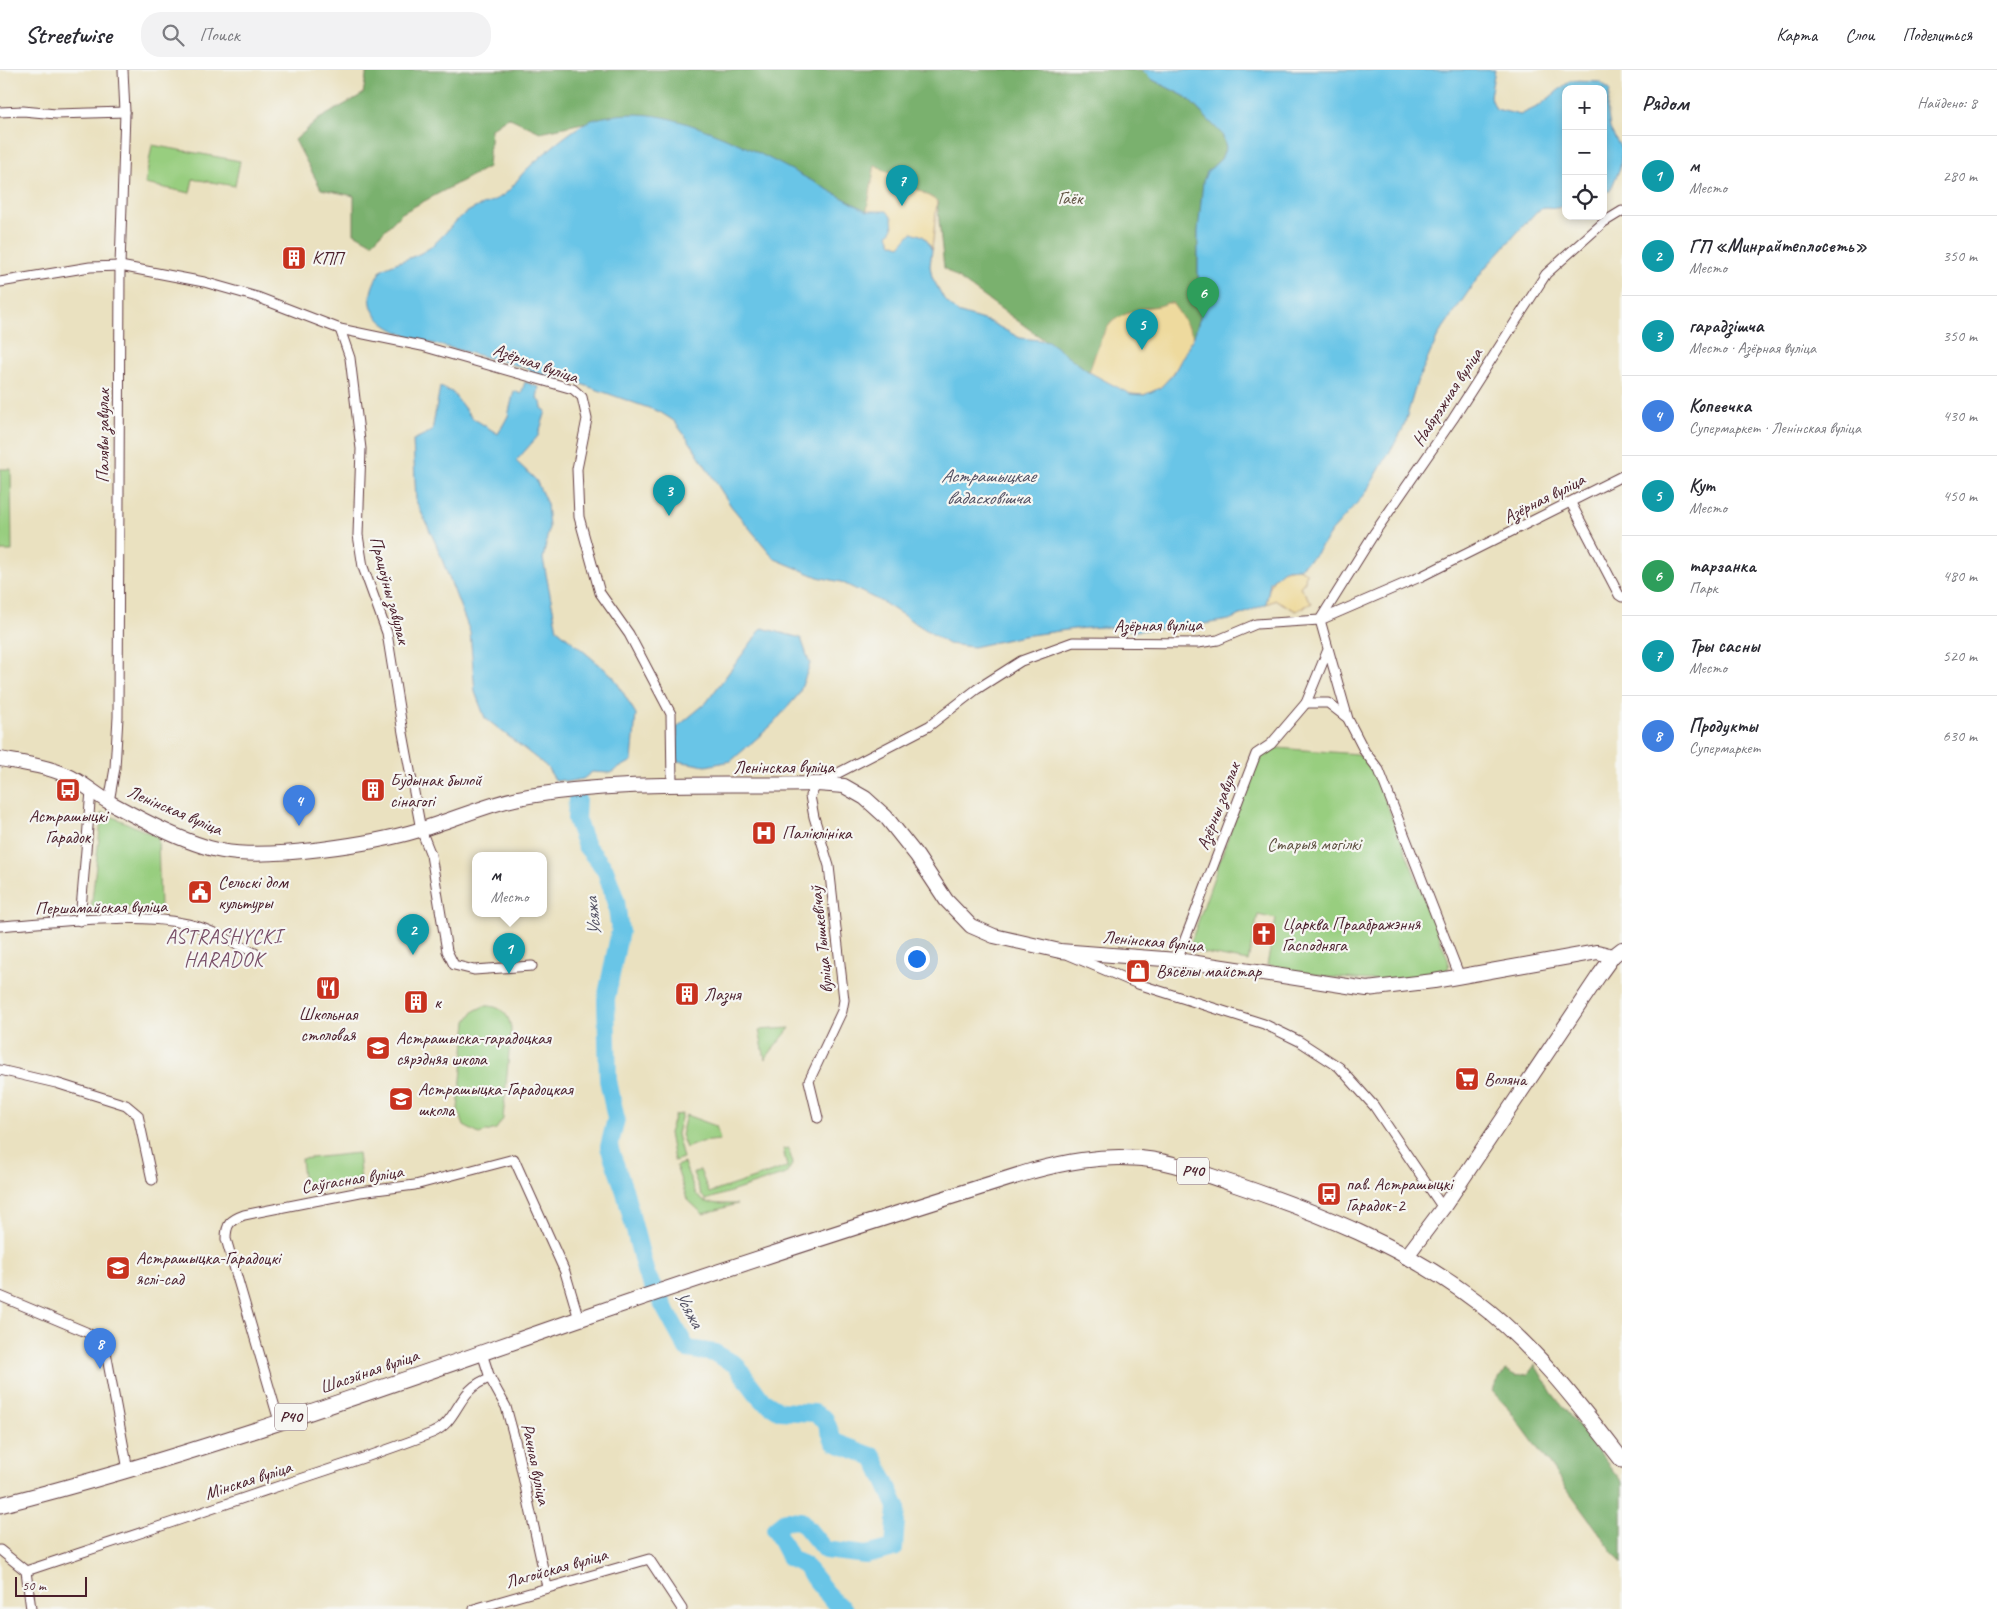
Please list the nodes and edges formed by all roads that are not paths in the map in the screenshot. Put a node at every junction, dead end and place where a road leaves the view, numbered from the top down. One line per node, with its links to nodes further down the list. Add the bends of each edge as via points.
1 (123, 70): 3 (street, Палявы завулак)
2 (0, 112): 3 (street)
3 (125, 112): 5 (street, Палявы завулак)
4 (1622, 211): 11 (street, Набярэжная вуліца, via 1604,222 1546,274)
5 (120, 266): 6 (street, Азёрная вуліца, via 90,267); 7 (street, Азёрная вуліца, via 204,282 258,297); 19 (street, Палявы завулак, via 118,716)
6 (0, 282)
7 (340, 329): 17 (street, Азёрная вуліца, via 422,346 528,375 573,389 582,397 587,419 577,470 579,517 600,593 629,634 671,714); 20 (street, Працоўны завулак, via 350,358 361,448 358,535 363,567 387,633)
8 (1622, 476): 9 (street, Азёрная вуліца)
9 (1571, 503): 10 (street, via 1618,595); 11 (street, Азёрная вуліца, via 1422,576)
10 (1622, 597)
11 (1320, 620): 12 (street); 16 (street, Азёрная вуліца, via 1256,624 1218,640 1198,643 1073,642 1021,661 977,689 929,726)
12 (1327, 652): 13 (street, Азёрны завулак); 14 (street)
13 (1306, 703): 14 (street, via 1328,703); 26 (street, Азёрны завулак, via 1271,744 1256,754)
14 (1348, 719): 28 (street, via 1378,770)
15 (0, 759): 18 (street, Ленінская вуліца, via 67,775)
16 (817, 784): 17 (street, Ленінская вуліца); 23 (street, Ленінская вуліца, via 844,786 865,798 886,817 946,900 971,926 994,936); 30 (street, вуліца Тышкевічаў, via 810,796 829,866 844,1000 842,1011 809,1081)
17 (672, 786): 20 (street, Ленінская вуліца, via 582,787 517,798)
18 (91, 791): 19 (street, Ленінская вуліца); 21 (street)
19 (109, 802): 20 (street, Ленінская вуліца, via 195,843 243,853 352,844)
20 (421, 830): 27 (street, Працоўны завулак, via 431,856 447,951 454,965 474,970)
21 (80, 921): 22 (street, Першамайская вуліца); 25 (street, Першамайская вуліца, via 177,922 214,933)
22 (0, 926)
23 (1060, 951): 26 (street, Ленінская вуліца); 32 (street, via 1138,984 1264,1024 1299,1041 1339,1067 1374,1106)
24 (1617, 952): 28 (street, Ленінская вуліца, via 1597,952); 32 (street)
25 (255, 953)
26 (1177, 960): 28 (street, Ленінская вуліца, via 1367,989)
27 (532, 966)
28 (1460, 977)
29 (0, 1070): 31 (street, via 56,1082 133,1110 138,1115)
30 (818, 1118)
31 (152, 1180)
32 (1443, 1208): 33 (street)
33 (1406, 1257): 35 (main road, Шасэйная вуліца / Р40, via 1322,1215 1196,1172 1134,1158 1091,1158 1032,1171); 39 (main road, Р40, via 1476,1301 1525,1345 1560,1380)
34 (0, 1296): 40 (street, via 86,1332 102,1344)
35 (579, 1319): 36 (main road, Шасэйная вуліца / Р40); 38 (street, Саўгасная вуліца, via 565,1272 514,1159 415,1185 360,1192 244,1215 228,1223 226,1240)
36 (482, 1353): 37 (street, Рачная вуліца); 38 (main road, Шасэйная вуліца / Р40)
37 (490, 1378): 43 (street, Мінская вуліца, via 467,1391 453,1416 438,1430 374,1455); 44 (street, Рачная вуліца, via 506,1407)
38 (279, 1421): 40 (main road, Шасэйная вуліца / Р40)
39 (1622, 1460)
40 (128, 1470): 41 (main road, Шасэйная вуліца / Р40)
41 (0, 1505)
42 (0, 1550): 43 (street)
43 (26, 1571): 45 (street)
44 (547, 1587): 46 (street, Лагойская вуліца); 47 (street, Лагойская вуліца, via 648,1559)
45 (31, 1609)
46 (475, 1609)
47 (682, 1609)

